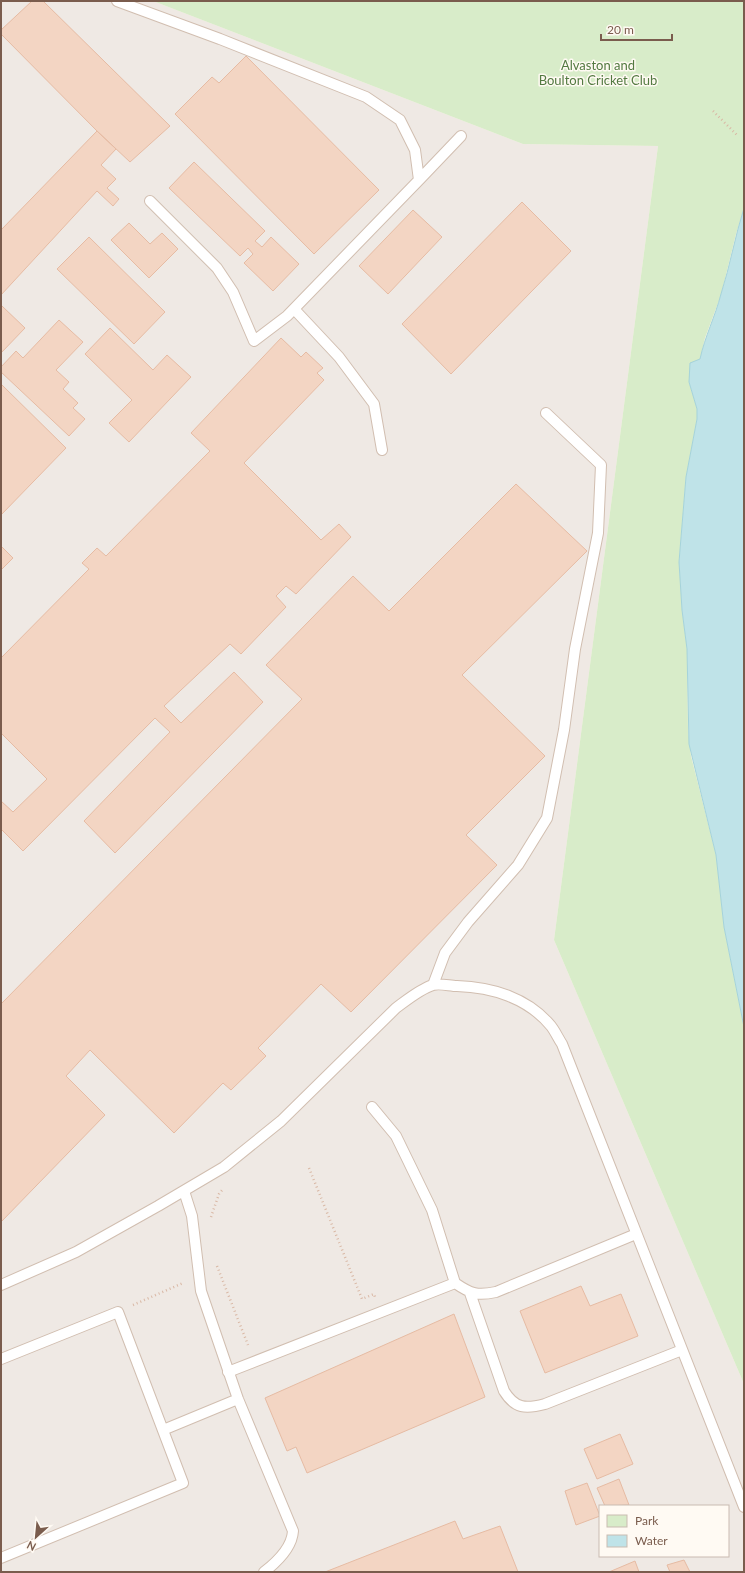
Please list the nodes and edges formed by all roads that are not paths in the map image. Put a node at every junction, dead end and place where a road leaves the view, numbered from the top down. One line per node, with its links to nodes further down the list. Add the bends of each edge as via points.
1 (117, 1): 3 (lane, via 366,97 400,120 415,150)
2 (461, 136): 3 (lane)
3 (419, 180): 5 (lane)
4 (150, 201): 5 (lane, via 217,268 233,292 254,341)
5 (294, 309): 7 (lane, via 340,357 374,404)
6 (546, 413): 8 (lane, via 601,465 598,533 575,649 548,818 518,866 468,922 445,953)
7 (382, 450)
8 (433, 985): 10 (lane, via 396,1008 281,1121 224,1167); 11 (lane, via 474,986 497,992 519,1000 538,1012 552,1027 562,1044)
9 (372, 1107): 12 (lane, via 396,1136 432,1210)
10 (184, 1191): 13 (lane, via 76,1252); 17 (lane, via 192,1216 201,1291)
11 (636, 1234): 14 (lane, via 496,1292); 15 (lane)
12 (455, 1283): 14 (lane); 17 (lane)
13 (1, 1285)
14 (470, 1293): 15 (lane, via 504,1391 516,1405 526,1407 545,1404)
15 (682, 1350): 20 (lane)
16 (1, 1359): 19 (lane, via 118,1312)
17 (228, 1372): 18 (lane)
18 (238, 1400): 19 (lane); 22 (lane, via 293,1531 293,1538 282,1555)
19 (163, 1430): 21 (lane, via 183,1483)
20 (744, 1507)
21 (1, 1558)
22 (264, 1572)

